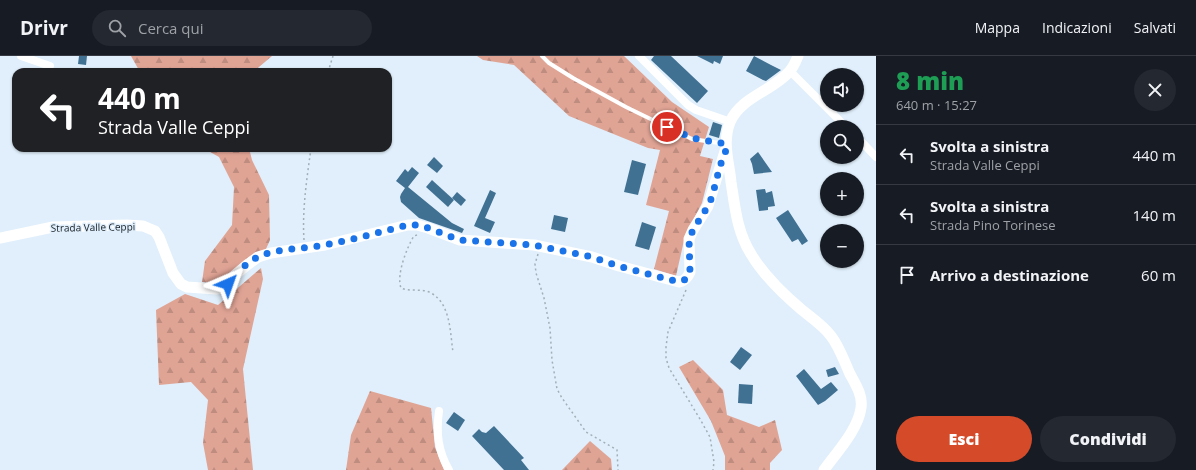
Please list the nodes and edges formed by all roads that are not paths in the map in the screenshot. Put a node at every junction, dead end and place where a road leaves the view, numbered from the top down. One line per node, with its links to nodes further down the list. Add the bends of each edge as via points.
1 (21, 56): 5 (street)
2 (542, 56): 10 (lane, via 573,78 626,107 692,138)
3 (639, 56): 8 (street, via 688,105)
4 (798, 56): 6 (street)
5 (50, 66)
6 (790, 71): 7 (street); 8 (street, via 740,108)
7 (839, 120)
8 (731, 122): 10 (street)
9 (864, 144): 11 (street)
10 (726, 147): 12 (street, Strada Valle Ceppi, via 708,206 689,239 690,272 683,281 534,245 460,240 417,225 258,257 223,288 216,289 187,287 181,284 173,273 155,230 143,226 53,227); 15 (street, via 736,218 751,254 785,295 832,336 860,392 861,408 855,425)
11 (876, 156)
12 (0, 238)
13 (439, 411): 14 (street, via 437,424 440,453)
14 (449, 470)
15 (824, 470)

